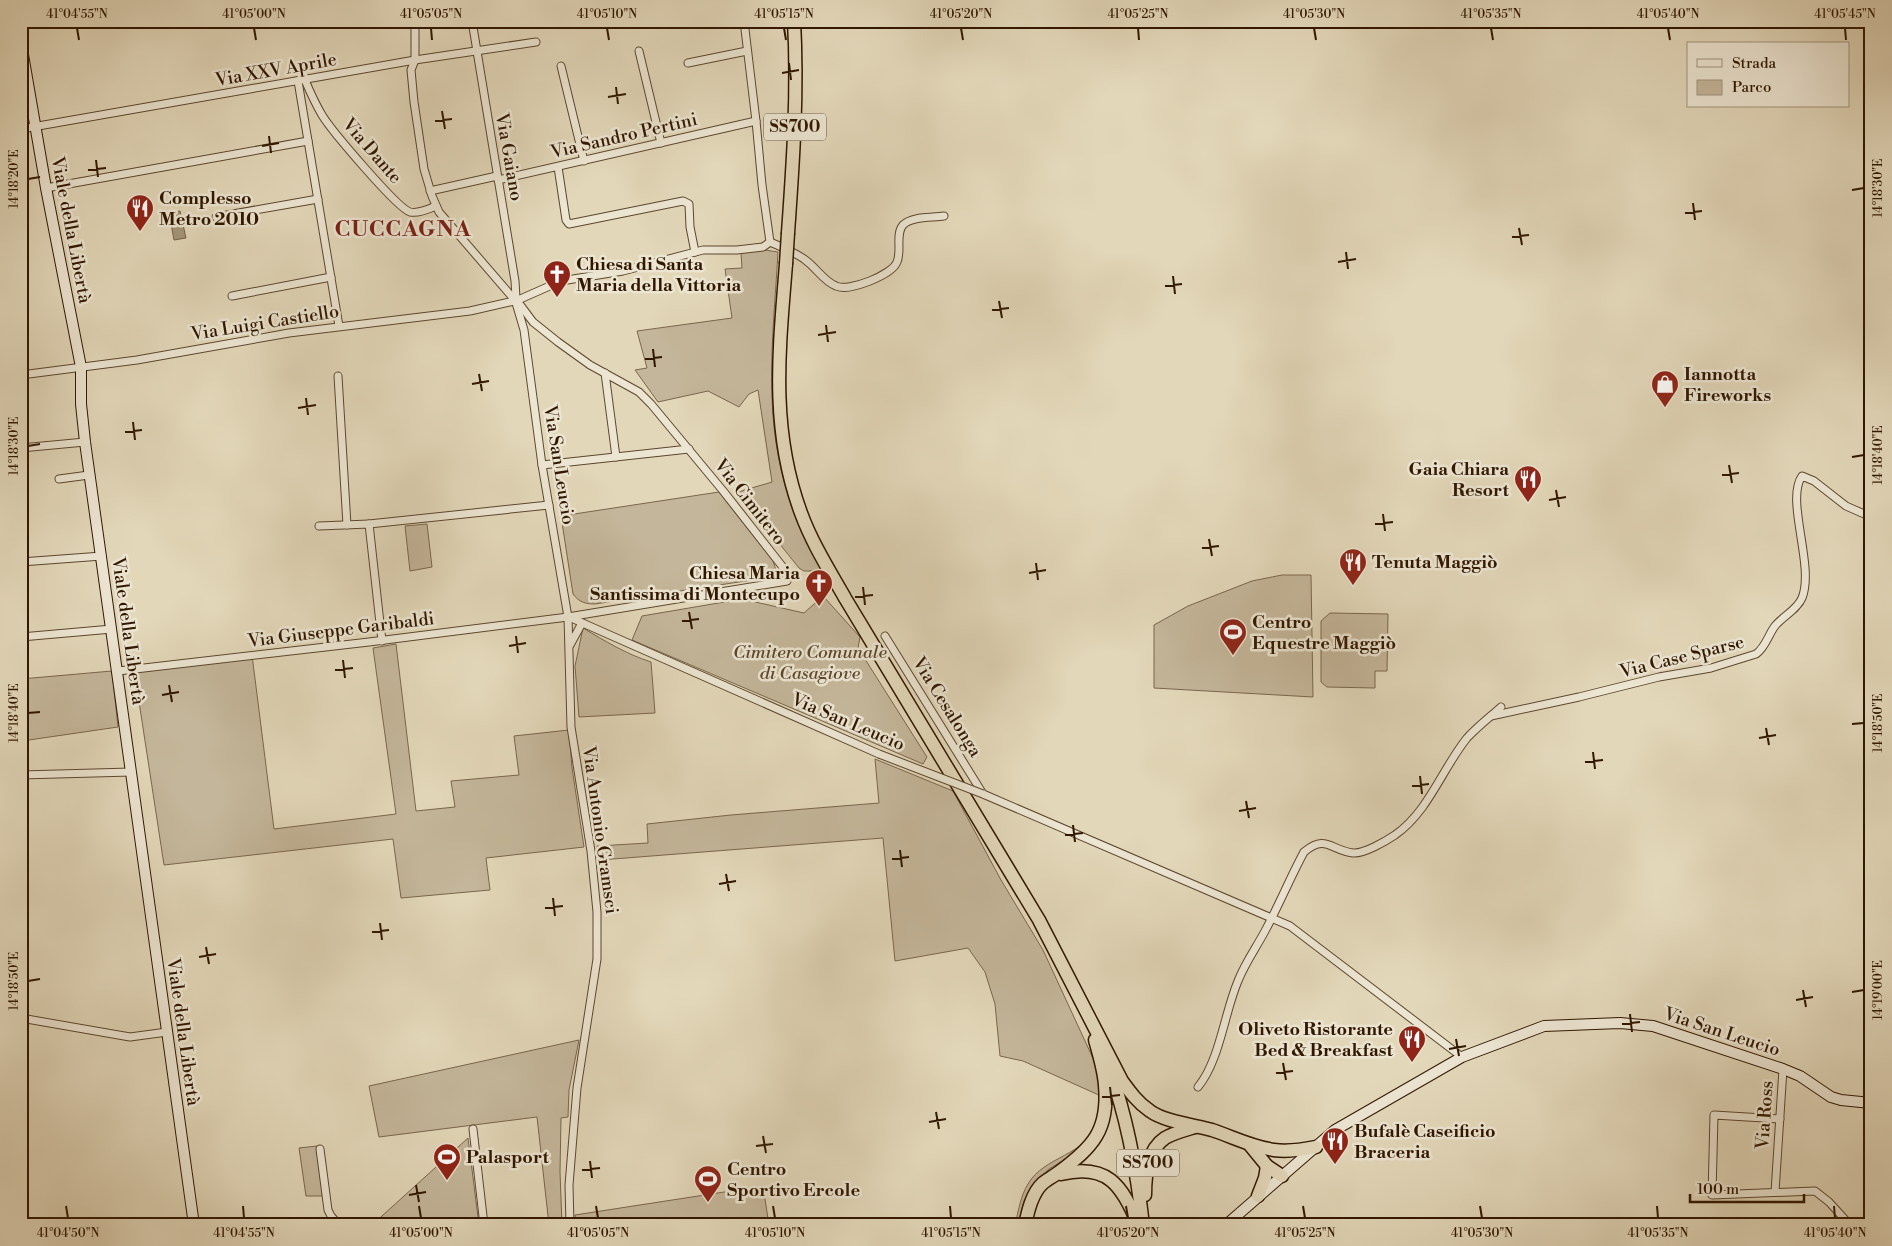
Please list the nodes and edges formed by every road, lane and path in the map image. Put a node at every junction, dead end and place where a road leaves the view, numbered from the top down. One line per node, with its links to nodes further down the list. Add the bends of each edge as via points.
1 (414, 21): 10 (street, Via Cimitero)
2 (472, 21): 7 (street, Via Gaiano)
3 (744, 21): 9 (street)
4 (794, 21): 67 (highway, SS700, bridge, via 794,138 778,395 786,459 801,514 840,590 1039,920)
5 (536, 42): 7 (street, Via XXV Aprile)
6 (21, 44): 15 (street, Viale della Libertà)
7 (476, 50): 10 (street, Via XXV Aprile); 21 (street, Via Gaiano)
8 (639, 51): 18 (street)
9 (747, 51): 11 (street); 14 (street)
10 (415, 60): 13 (street, Via XXV Aprile); 23 (street, Via Cimitero, via 411,70 414,102)
11 (688, 63)
12 (561, 66): 19 (street)
13 (302, 80): 15 (street, Via XXV Aprile); 17 (street); 25 (street, Via Dante, via 323,116 392,198 409,211)
14 (756, 121): 18 (street, Via Sandro Pertini); 28 (street)
15 (36, 126): 16 (street, Via XXV Aprile); 22 (street, Viale della Libertà)
16 (21, 128)
17 (308, 141): 22 (street); 24 (street)
18 (661, 143): 19 (street, Via Sandro Pertini)
19 (584, 161): 20 (street, Via Sandro Pertini)
20 (558, 167): 21 (street, Via Sandro Pertini); 29 (street, via 569,224 683,201 690,208)
21 (498, 178): 23 (street, Via Sandro Pertini); 32 (street, Via Gaiano)
22 (46, 188): 34 (street, Viale della Libertà)
23 (430, 191): 25 (street, Via Cimitero)
24 (318, 199): 27 (street); 30 (street)
25 (436, 206): 32 (street, Via Cimitero)
26 (944, 216): 28 (street, via 908,222 901,227 900,252 894,268 878,277 845,287 836,287 804,258)
27 (216, 217)
28 (770, 242): 29 (street, Via Luigi Castiello, via 763,247)
29 (695, 252): 32 (street, Via Luigi Castiello, via 615,273 561,281)
30 (331, 277): 31 (street); 33 (street)
31 (232, 296)
32 (516, 301): 33 (street, Via Luigi Castiello, via 470,311); 35 (street, Via Cimitero, via 539,327); 42 (street, Via San Leucio, via 524,330)
33 (339, 326): 34 (street, Via Luigi Castiello)
34 (81, 367): 36 (street, Via Luigi Castiello); 38 (street, Viale della Libertà)
35 (605, 373): 40 (street, Via Cimitero, via 640,392); 41 (street)
36 (21, 375)
37 (338, 376): 47 (street)
38 (84, 442): 39 (street); 43 (street, Viale della Libertà)
39 (21, 448)
40 (688, 449): 41 (street); 52 (street, Via Cimitero, via 782,566 786,581)
41 (616, 457): 42 (street)
42 (542, 465): 45 (street, Via San Leucio)
43 (89, 475): 44 (street); 50 (street, Viale della Libertà)
44 (58, 478)
45 (549, 505): 48 (street); 52 (street, Via San Leucio)
46 (1871, 517): 61 (street, Via Case Sparse, via 1846,506 1814,481 1802,476 1797,500 1804,558 1802,599 1778,623 1756,654 1711,668)
47 (347, 524): 48 (street); 49 (street)
48 (369, 524): 57 (street)
49 (319, 526)
50 (102, 556): 51 (street); 54 (street, Viale della Libertà)
51 (21, 562)
52 (568, 617): 53 (street, Via San Leucio); 57 (street, Via Giuseppe Garibaldi); 58 (street, Via Antonio Gramsci)
53 (582, 623): 58 (street); 64 (street, Via San Leucio, bridge, via 879,754)
54 (112, 629): 56 (street); 59 (street, Viale della Libertà)
55 (885, 636): 64 (street, Via Cesalonga)
56 (21, 637)
57 (382, 640): 59 (street, Via Giuseppe Garibaldi)
58 (570, 645): 88 (street, Via Antonio Gramsci, via 571,727 591,851 599,935 577,1088 569,1185)
59 (118, 671): 62 (street, Viale della Libertà)
60 (1501, 707): 61 (street)
61 (1491, 716): 65 (street, via 1467,738 1413,820 1396,835 1354,853 1321,843 1304,852)
62 (131, 772): 63 (street); 68 (street, Viale della Libertà)
63 (21, 776)
64 (983, 794): 65 (street, Via San Leucio)
65 (1272, 918): 69 (street, Via San Leucio, via 1290,926); 71 (street, via 1238,980 1226,1011 1216,1054)
66 (21, 1018): 68 (street, via 130,1037)
67 (1091, 1020): 74 (highway, SS700, via 1135,1099 1151,1113); 81 (highway, SS700, via 1105,1084 1102,1124 1095,1140); 91 (highway, SS700, via 1114,1081 1124,1119)
68 (167, 1032): 85 (street, Viale della Libertà)
69 (1462, 1057): 70 (street, Via San Leucio, via 1544,1026 1620,1023 1653,1026); 77 (street, Via San Leucio, via 1335,1130)
70 (1783, 1069): 72 (street, Via San Leucio, via 1800,1076 1831,1097); 73 (street, Via Ross)
71 (1198, 1087)
72 (1871, 1102)
73 (1780, 1119): 83 (street, Via Ross); 83 (street, via 1714,1115 1712,1195)
74 (1195, 1127): 76 (highway, SS700); 91 (highway, SS700, via 1165,1138 1154,1150 1145,1183)
75 (473, 1129): 87 (street)
76 (1249, 1144): 79 (highway, SS700); 80 (highway)
77 (1316, 1147): 79 (highway, SS700); 82 (street, Via San Leucio)
78 (320, 1149): 86 (street, via 328,1210)
79 (1273, 1150): 82 (highway, via 1281,1161)
80 (1266, 1166): 82 (highway); 84 (highway)
81 (1056, 1175): 89 (highway, SS700, via 1042,1183 1034,1195); 90 (highway, SS700, via 1076,1170 1091,1171 1110,1179 1123,1192)
82 (1282, 1176): 84 (street, Via San Leucio)
83 (1775, 1192): 93 (street, via 1815,1191)
84 (1258, 1196): 92 (street, Via San Leucio)
85 (194, 1225)
86 (339, 1225)
87 (484, 1225)
88 (570, 1225)
89 (1025, 1225)
90 (1139, 1225)
91 (1144, 1225)
92 (1226, 1225)
93 (1850, 1225)

